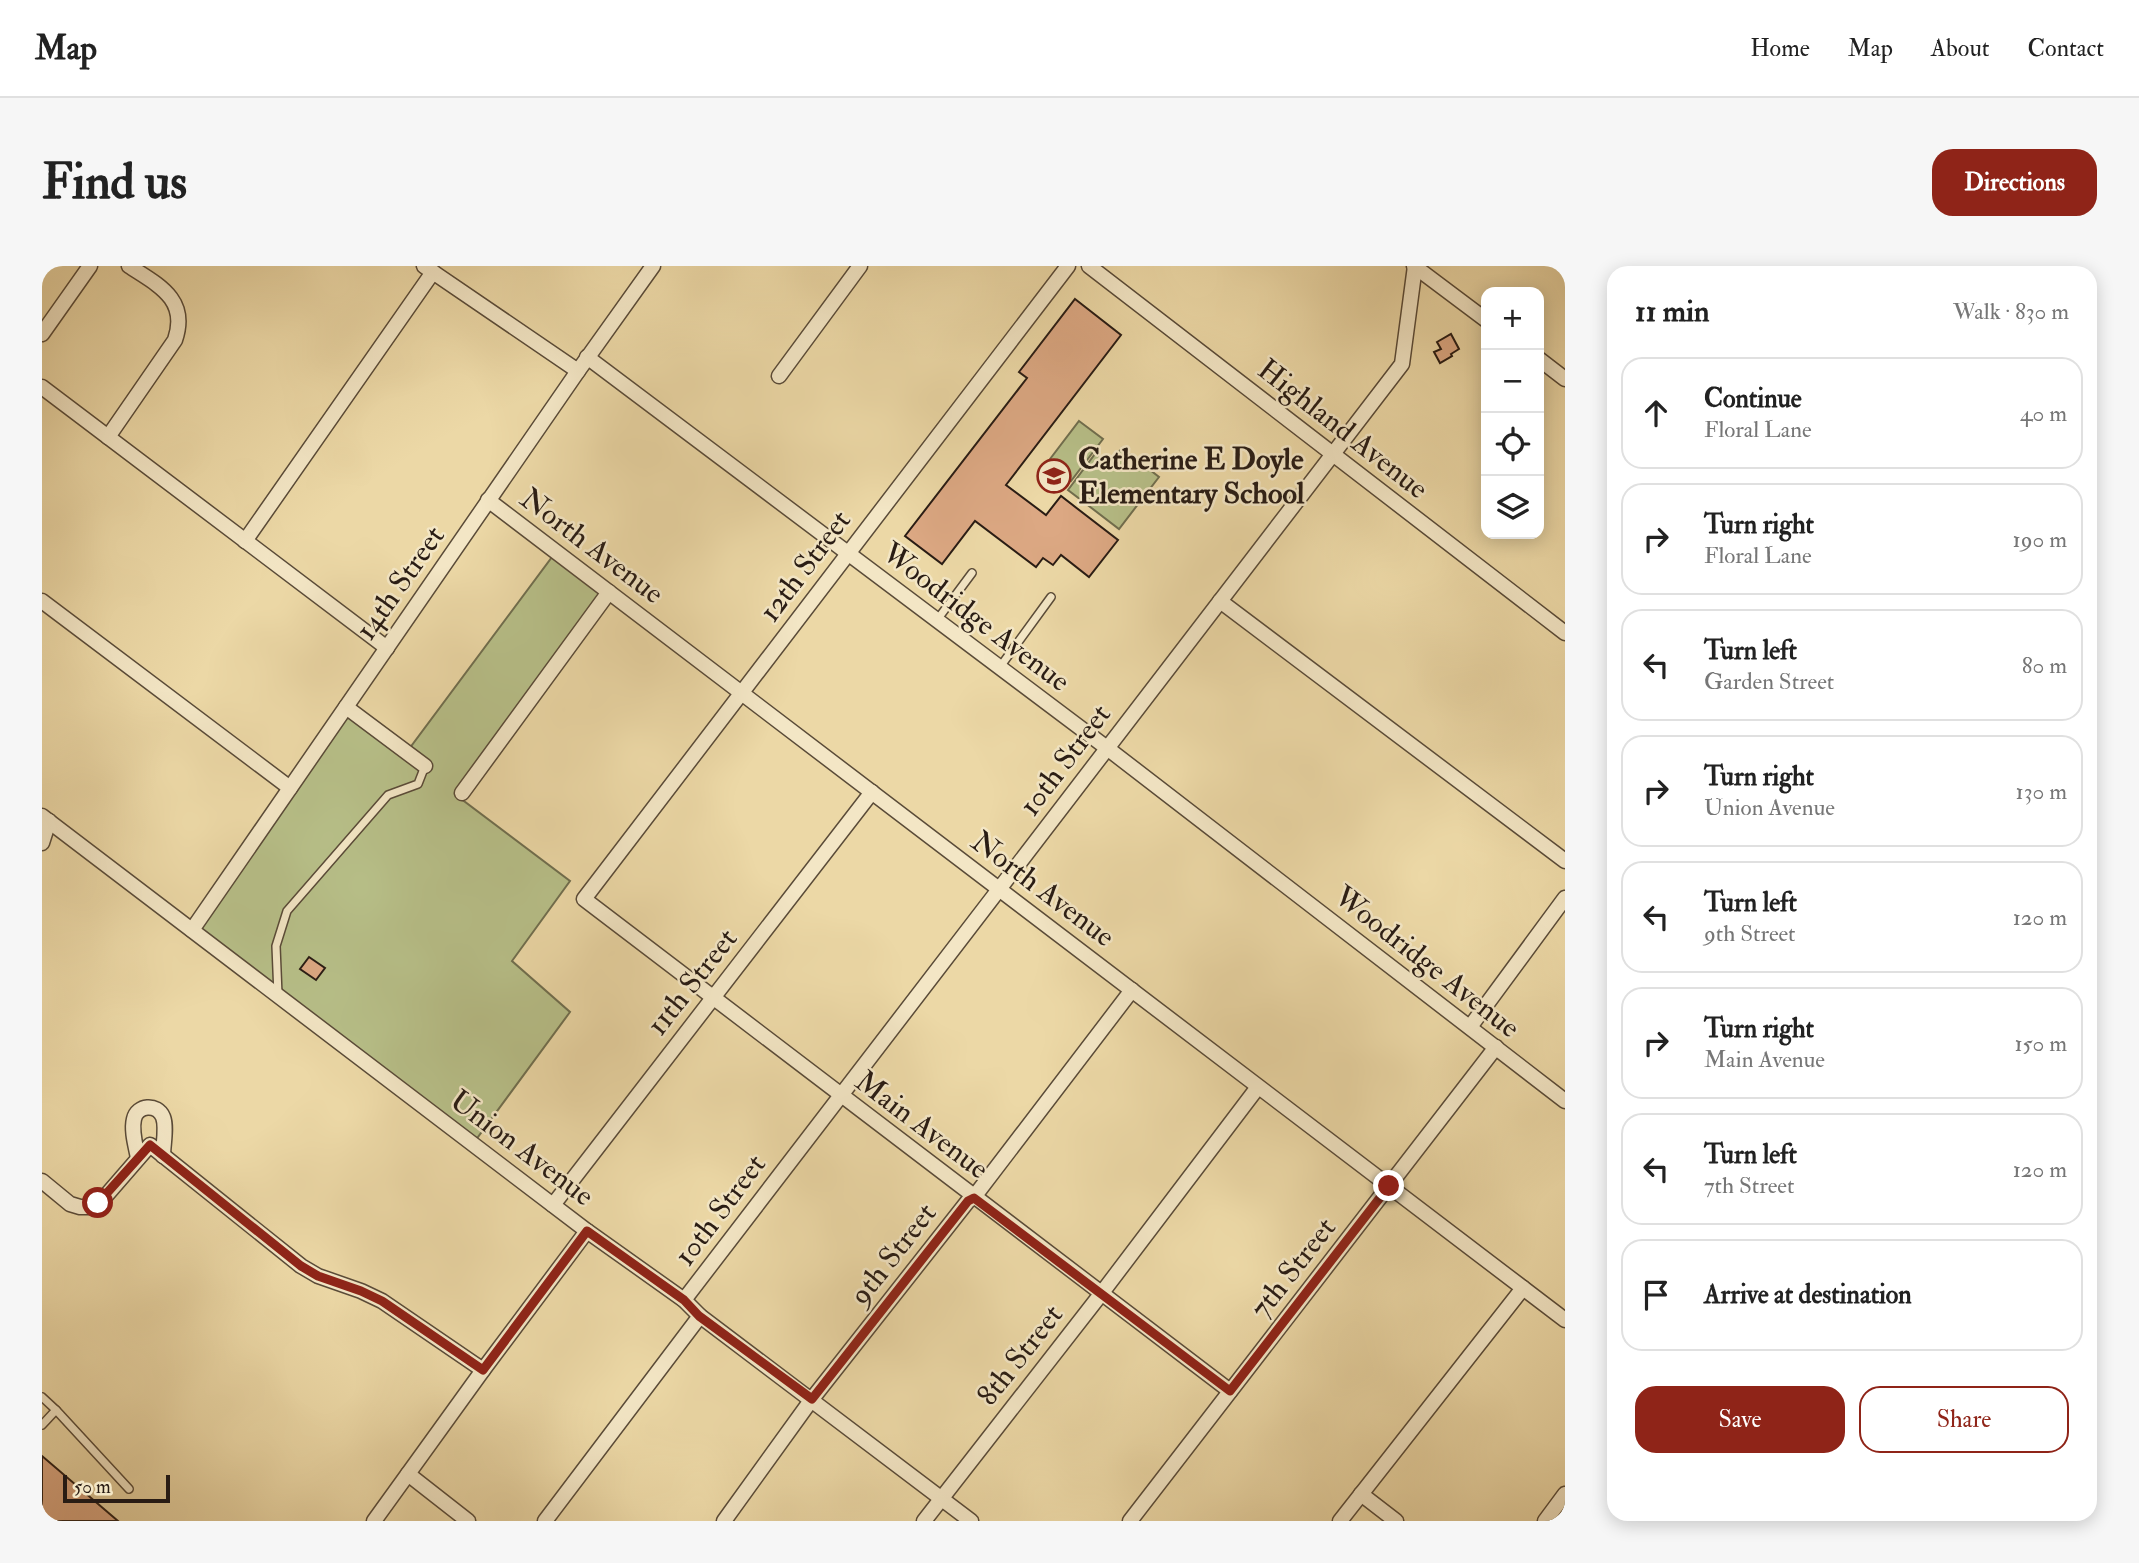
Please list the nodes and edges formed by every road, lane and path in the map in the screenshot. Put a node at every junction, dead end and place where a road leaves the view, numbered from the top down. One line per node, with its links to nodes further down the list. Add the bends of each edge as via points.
1 (90, 266): 10 (street)
2 (128, 266): 17 (street, via 169,294 176,305 178,329)
3 (653, 266): 11 (street, 14th Street)
4 (860, 266): 14 (street)
5 (1068, 266): 21 (street, 12th Street)
6 (1088, 266): 18 (street, Highland Avenue)
7 (1415, 266): 9 (street); 18 (street, 10th Street, via 1402,363)
8 (429, 269): 13 (street); 20 (street)
9 (1481, 316)
10 (42, 334)
11 (587, 357): 13 (street, 14th Street); 21 (street, Woodridge Avenue)
12 (1544, 363): 15 (street)
13 (578, 371): 19 (street, 14th Street)
14 (779, 376)
15 (1565, 379)
16 (42, 387): 17 (street)
17 (108, 437): 20 (street)
18 (1333, 454): 26 (street, 10th Street); 28 (street, Highland Avenue)
19 (488, 500): 23 (street, North Avenue); 29 (street, 14th Street)
20 (245, 541): 29 (street)
21 (848, 553): 27 (street, Woodridge Avenue); 31 (street, 12th Street)
22 (972, 573): 27 (lane)
23 (609, 592): 31 (street, North Avenue); 37 (street)
24 (1051, 597): 30 (lane)
25 (42, 601): 35 (street)
26 (1220, 601): 33 (street, 10th Street); 40 (street)
27 (937, 620): 30 (street, Woodridge Avenue)
28 (1565, 633)
29 (387, 648): 32 (street, 14th Street)
30 (999, 667): 33 (street, Woodridge Avenue)
31 (741, 692): 36 (street, North Avenue); 43 (street, 12th Street)
32 (346, 707): 34 (street); 35 (street, 14th Street)
33 (1107, 748): 41 (street, 10th Street); 48 (street, Woodridge Avenue)
34 (425, 766): 46 (lane, via 418,784 387,795 287,911 276,946)
35 (290, 788): 44 (street, 14th Street)
36 (872, 792): 41 (street, North Avenue); 47 (street, 11th Street)
37 (462, 793)
38 (46, 819): 39 (street); 44 (street, Union Avenue)
39 (42, 843)
40 (1565, 861)
41 (1000, 888): 45 (street, North Avenue); 51 (street, 10th Street)
42 (1565, 898): 48 (street)
43 (584, 899): 47 (street, Main Avenue)
44 (192, 930): 46 (street, Union Avenue)
45 (1132, 990): 50 (street, North Avenue); 57 (street, 9th Street)
46 (278, 996): 58 (street, Union Avenue)
47 (713, 998): 51 (street, Main Avenue); 58 (street, 11th Street)
48 (1469, 1027): 49 (street, Woodridge Avenue)
49 (1496, 1047): 52 (street, Woodridge Avenue); 56 (street, 7th Street)
50 (1258, 1087): 56 (street, North Avenue); 61 (street, 8th Street)
51 (840, 1096): 57 (street, Main Avenue); 62 (street, 10th Street)
52 (1565, 1101)
53 (163, 1156): 54 (street, via 150,1145); 54 (street, via 164,1120 155,1108 148,1107 136,1113 133,1121); 65 (street, via 301,1266 382,1301)
54 (138, 1158): 55 (street, via 104,1198 89,1206 70,1204)
55 (42, 1181)
56 (1389, 1186): 60 (street, North Avenue); 66 (street, 7th Street)
57 (974, 1198): 61 (street, Main Avenue); 68 (street, 9th Street)
58 (553, 1205): 59 (street, Union Avenue)
59 (587, 1231): 62 (street, Union Avenue); 65 (street)
60 (1523, 1288): 64 (street, North Avenue); 73 (street)
61 (1101, 1294): 66 (street, Main Avenue); 75 (street, 8th Street)
62 (684, 1300): 63 (street, Union Avenue)
63 (699, 1316): 68 (street, Union Avenue); 78 (street, 10th Street)
64 (1565, 1320)
65 (483, 1370): 71 (street)
66 (1230, 1391): 82 (street, 7th Street)
67 (42, 1397): 69 (lane)
68 (812, 1399): 75 (street, Union Avenue); 79 (street, 9th Street)
69 (56, 1410): 70 (lane); 72 (lane)
70 (42, 1425)
71 (408, 1474): 76 (street); 77 (street)
72 (129, 1489)
73 (1361, 1494): 83 (street); 84 (street)
74 (1565, 1494): 85 (street)
75 (941, 1499): 80 (street, 8th Street); 81 (street, Union Avenue)
76 (374, 1521)
77 (468, 1521)
78 (545, 1521)
79 (724, 1521)
80 (924, 1521)
81 (971, 1521)
82 (1130, 1521)
83 (1340, 1521)
84 (1396, 1521)
85 (1545, 1521)

